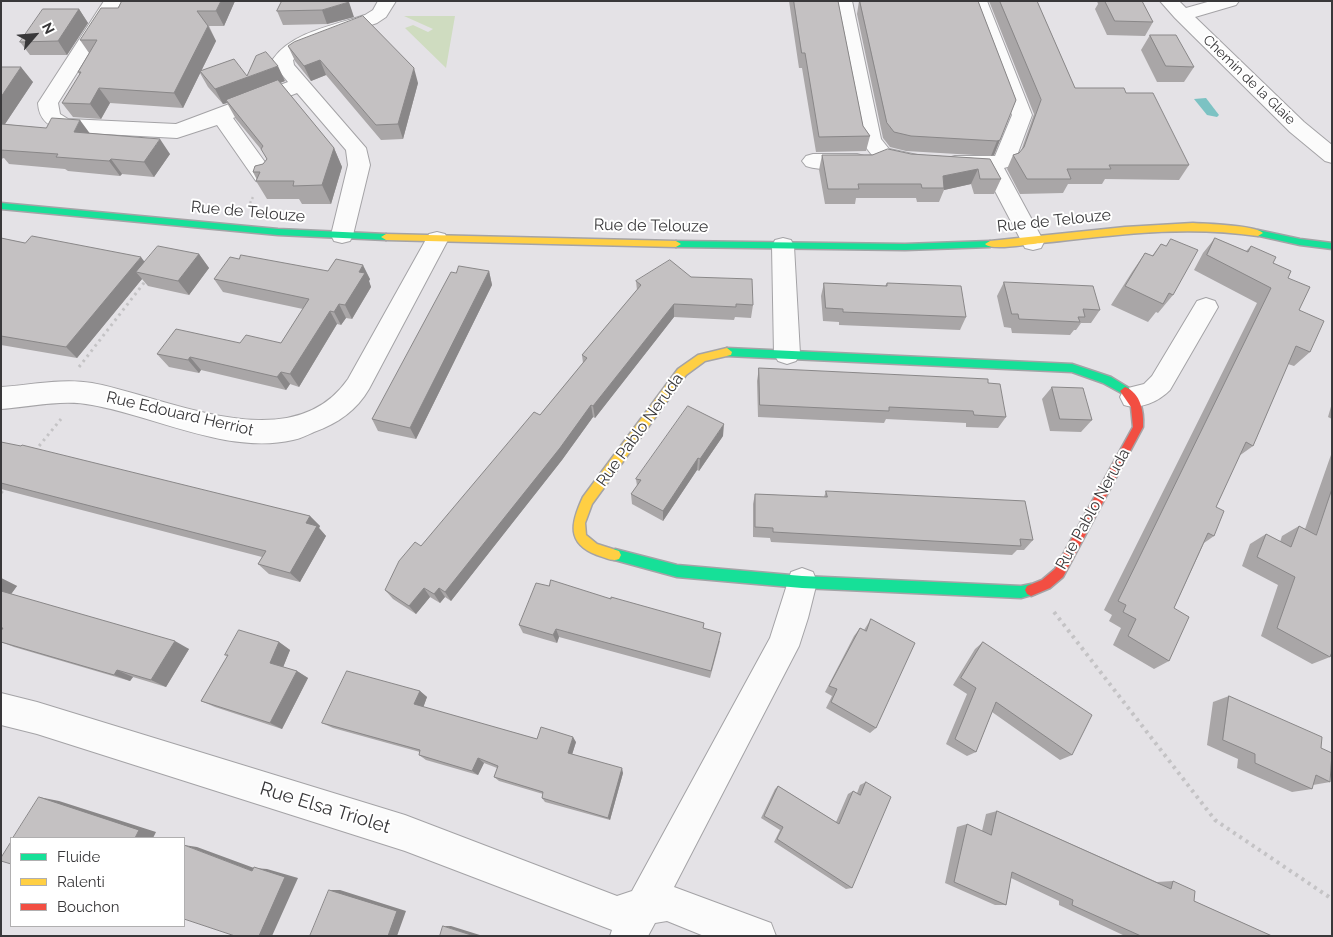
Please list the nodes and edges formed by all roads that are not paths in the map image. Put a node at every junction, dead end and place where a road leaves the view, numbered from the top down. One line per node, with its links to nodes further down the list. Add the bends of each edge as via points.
1 (113, 1): 8 (street, via 48,104 51,118 66,124 158,132 177,131)
2 (387, 1): 7 (street, via 380,13 371,19 299,45 286,53 285,66)
3 (842, 1): 9 (street)
4 (978, 1): 12 (street, via 1022,115 1004,161)
5 (1230, 1): 6 (street, via 1201,10)
6 (1175, 8): 10 (street, Chemin de la Glaie, via 1296,127)
7 (301, 84): 8 (street); 15 (street, via 356,148 359,157)
8 (221, 116): 13 (street)
9 (876, 148): 11 (street, via 868,161); 12 (street, via 906,160)
10 (1332, 156)
11 (813, 161)
12 (992, 165): 17 (street)
13 (264, 176)
14 (1, 206): 15 (street, Rue de Telouze)
15 (342, 235): 16 (street, Rue de Telouze)
16 (437, 240): 19 (street, Rue de Telouze); 25 (street, Rue Edouard Herriot, via 351,395 329,416 299,429 268,433 240,431 92,394 61,391)
17 (1033, 242): 18 (street, Rue de Telouze, via 1174,226 1244,230); 19 (street, Rue de Telouze, via 905,247)
18 (1300, 242): 20 (street, Rue de Telouze); 21 (street, Rue de Telouze)
19 (783, 246): 23 (street)
20 (1332, 246)
21 (1332, 255)
22 (1206, 307): 24 (street, via 1161,383 1152,392)
23 (787, 354): 24 (street, Rue Pablo Neruda, via 1072,368 1099,376); 26 (street, Rue Pablo Neruda, via 712,354 690,364 588,501 578,524 586,544 595,549 668,569)
24 (1133, 397): 26 (street, Rue Pablo Neruda, via 1140,410 1138,427 1059,573 1050,583 1037,590 1021,592)
25 (1, 398)
26 (802, 582): 28 (street, via 783,646)
27 (1, 709): 28 (street, Rue Elsa Triolet, via 405,833)
28 (636, 921): 29 (street, Rue Elsa Triolet, via 667,903)
29 (758, 936)

